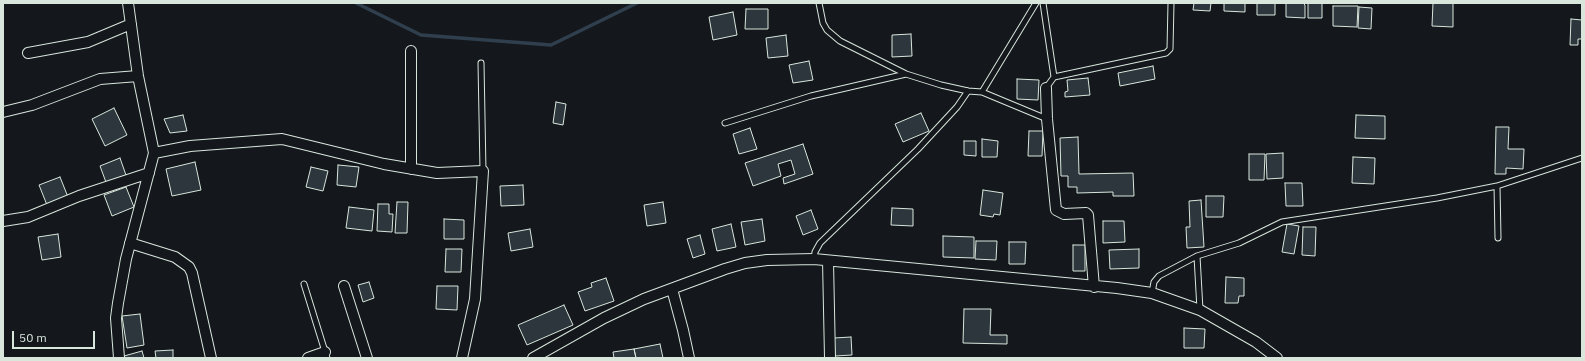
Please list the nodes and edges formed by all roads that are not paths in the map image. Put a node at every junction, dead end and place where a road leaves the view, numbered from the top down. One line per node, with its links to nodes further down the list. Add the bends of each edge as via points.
1 (128, 3): 6 (street)
2 (819, 3): 10 (lane, via 823,23 833,36)
3 (1036, 3): 15 (lane)
4 (1043, 3): 12 (lane)
5 (1171, 3): 12 (lane, via 1170,49 1166,54)
6 (131, 24): 8 (street, via 88,42); 11 (street)
7 (411, 51): 21 (street)
8 (28, 53)
9 (482, 63): 22 (lane)
10 (906, 74): 14 (lane); 18 (lane, via 811,96)
11 (138, 76): 16 (street, via 100,79 32,105); 19 (street)
12 (1054, 77): 13 (lane)
13 (1046, 88): 17 (street)
14 (968, 91): 15 (lane); 29 (lane, via 957,107 918,149 830,231 820,243)
15 (982, 92): 17 (lane)
16 (3, 112)
17 (1047, 119): 33 (street, via 1056,210 1064,214 1088,215)
18 (725, 123)
19 (154, 153): 21 (street, via 190,146 282,139 363,160); 23 (street)
20 (1582, 158): 24 (lane)
21 (411, 168): 22 (street, via 437,173)
22 (483, 171): 42 (street, via 475,299)
23 (149, 173): 25 (street, via 79,196 28,217); 27 (street)
24 (1497, 186): 26 (lane); 28 (lane, via 1422,201 1282,222 1239,243)
25 (3, 222)
26 (1498, 238)
27 (130, 243): 38 (street, via 116,318); 39 (street, via 175,257 189,267)
28 (1197, 256): 35 (lane, via 1159,276 1154,282); 36 (lane)
29 (814, 259): 30 (street); 34 (street, via 746,263)
30 (828, 261): 33 (street); 45 (street)
31 (304, 284): 37 (lane)
32 (344, 286): 41 (street)
33 (1094, 287): 35 (street)
34 (672, 289): 43 (street, via 604,318); 44 (street)
35 (1152, 293): 36 (street)
36 (1200, 310): 46 (street, via 1256,342)
37 (326, 355): 40 (street)
38 (119, 358)
39 (211, 358)
40 (308, 358)
41 (367, 358)
42 (462, 358)
43 (532, 358)
44 (689, 358)
45 (830, 358)
46 (1277, 358)

